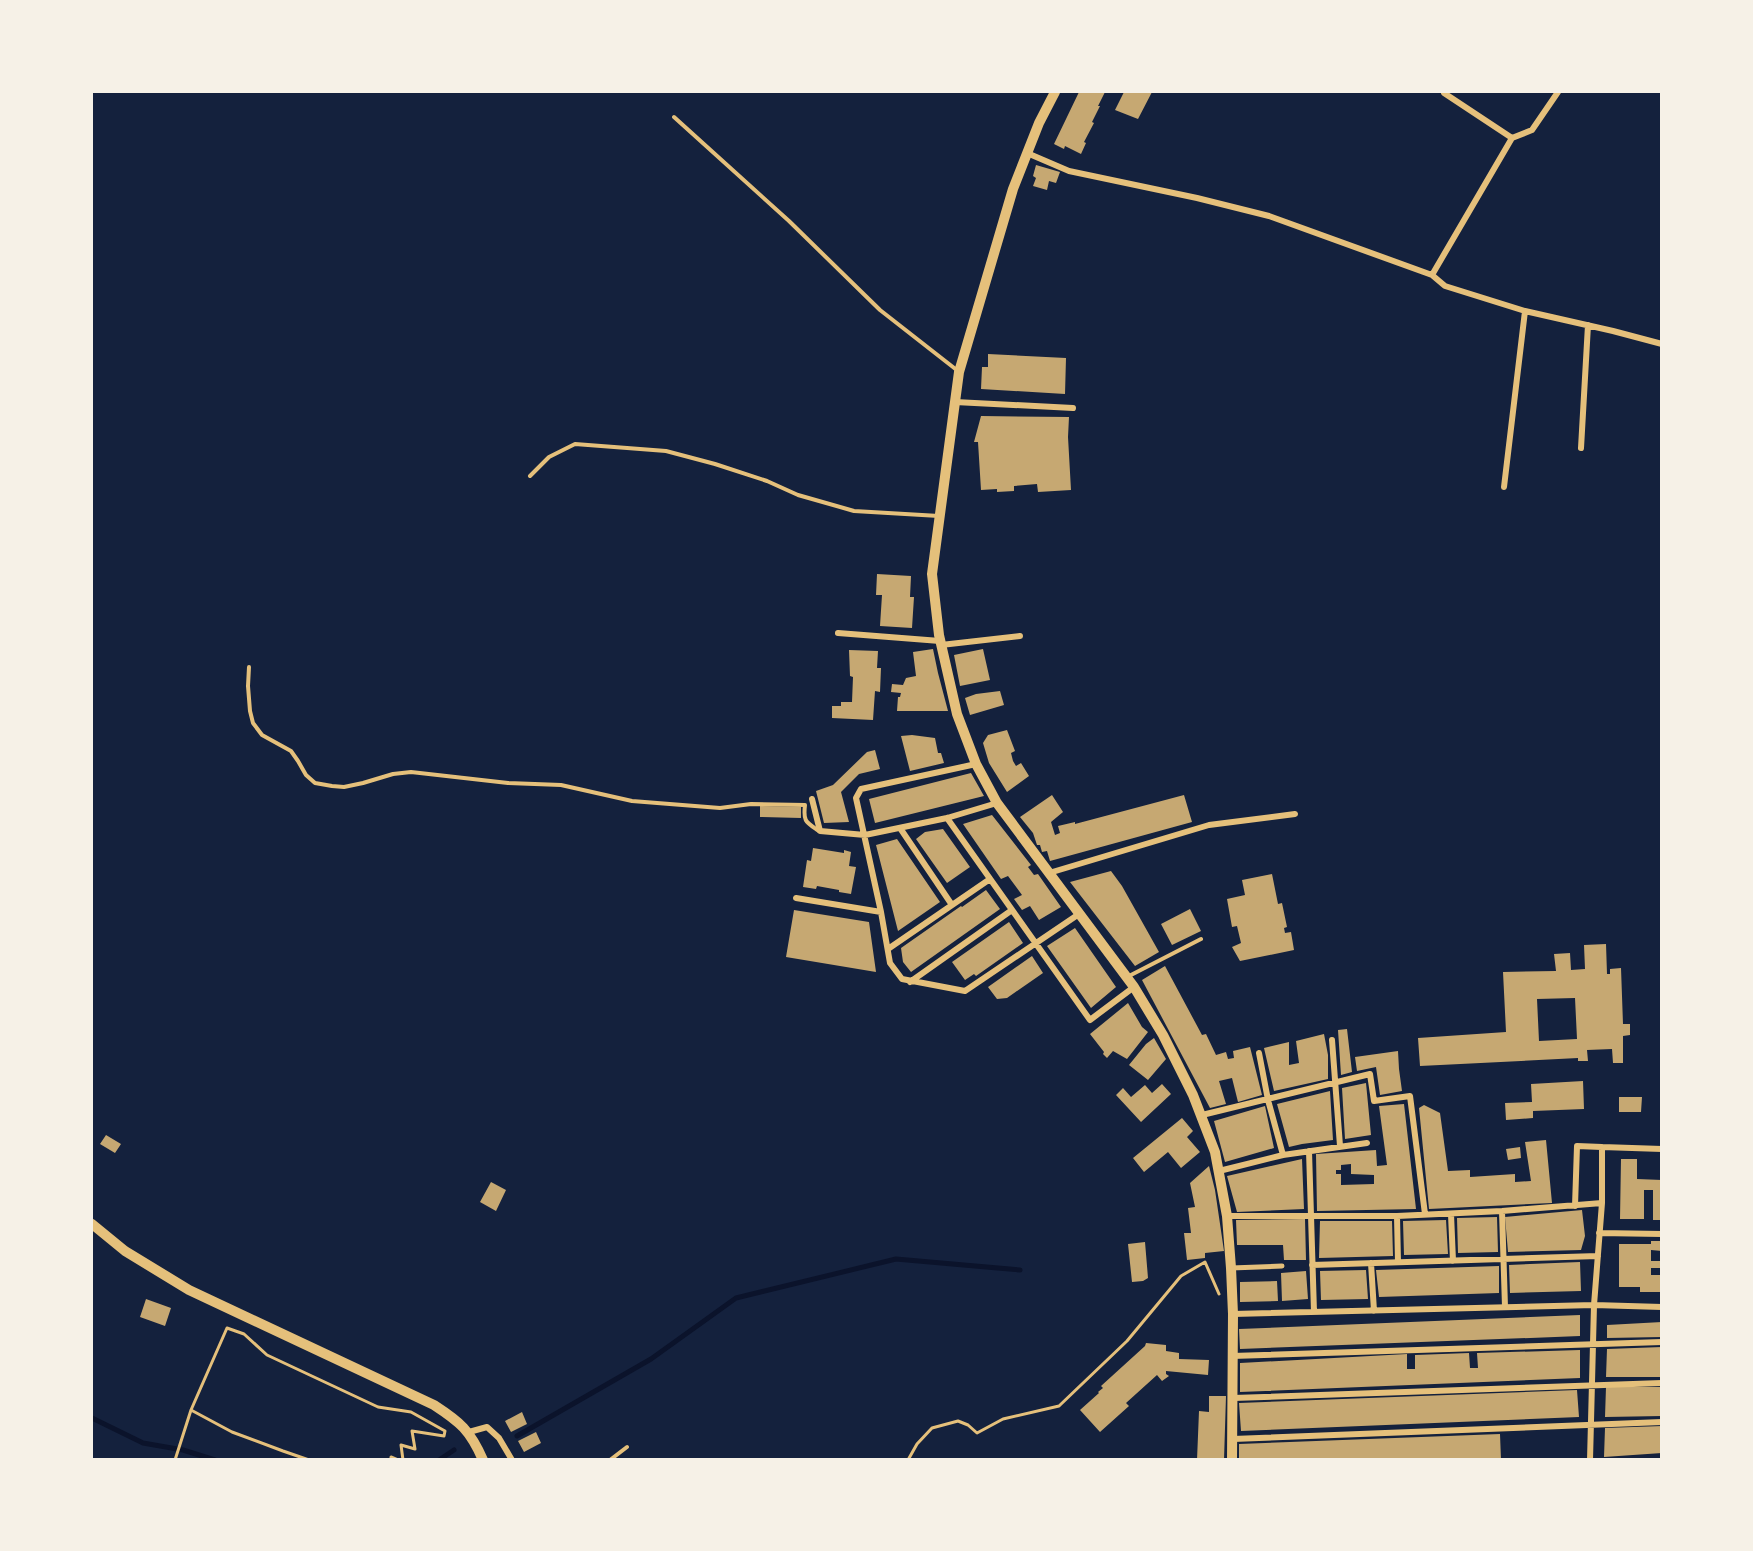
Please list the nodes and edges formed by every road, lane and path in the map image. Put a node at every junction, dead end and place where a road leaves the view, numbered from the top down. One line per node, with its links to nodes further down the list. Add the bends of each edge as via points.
1 (1055, 92): 6 (street)
2 (1445, 92): 5 (street)
3 (1558, 92): 5 (street, via 1532,130)
4 (674, 117): 11 (lane, via 880,310)
5 (1512, 138): 7 (street)
6 (1026, 153): 7 (street, via 1069,171 1269,216); 11 (street)
7 (1432, 274): 8 (street, via 1445,286)
8 (1525, 311): 9 (street); 16 (street)
9 (1588, 325): 10 (street); 14 (street)
10 (1662, 344)
11 (959, 372): 12 (street)
12 (954, 402): 13 (street); 17 (street)
13 (1073, 408)
14 (1581, 448)
15 (530, 476): 17 (lane, via 549,457 574,444 666,451 854,510)
16 (1504, 488)
17 (940, 516): 20 (street, via 932,574)
18 (838, 633): 20 (street)
19 (1020, 636): 20 (street)
20 (940, 643): 22 (street, via 957,714)
21 (249, 667): 28 (lane, via 254,723 262,735 291,751 315,783 344,787 411,772 561,785 632,801 720,808 805,805 806,822)
22 (976, 764): 24 (street); 29 (street, via 861,789 856,798)
23 (812, 799): 28 (street)
24 (997, 803): 26 (street); 30 (street)
25 (1295, 814): 30 (street, via 1209,825)
26 (947, 818): 27 (street); 31 (street)
27 (900, 828): 29 (street); 33 (street)
28 (819, 831): 29 (street)
29 (865, 835): 35 (street)
30 (1049, 873): 36 (street)
31 (990, 879): 33 (street); 34 (street)
32 (796, 898): 35 (street)
33 (952, 905): 39 (street)
34 (1012, 910): 38 (street); 40 (street)
35 (881, 912): 39 (street)
36 (1079, 914): 38 (street); 41 (street)
37 (1201, 939): 41 (lane)
38 (1035, 943): 40 (street, via 965,991); 41 (street, via 1090,1020)
39 (888, 949): 40 (street, via 890,963 902,979)
40 (910, 982)
41 (1131, 982): 46 (street, via 1163,1035)
42 (1332, 1040): 44 (street)
43 (1259, 1053): 45 (street)
44 (1335, 1083): 45 (street); 48 (street); 57 (street, via 1370,1074 1374,1101 1410,1096)
45 (1268, 1100): 46 (street); 52 (street)
46 (1202, 1115): 53 (street)
47 (1367, 1143): 48 (street)
48 (1340, 1146): 51 (street)
49 (1602, 1147): 50 (street); 54 (street); 55 (street, via 1577,1146)
50 (1662, 1149)
51 (1309, 1151): 52 (street); 59 (street)
52 (1283, 1155): 53 (street)
53 (1220, 1171): 60 (street)
54 (1602, 1203): 55 (street); 63 (street)
55 (1575, 1206): 56 (street)
56 (1502, 1211): 58 (street); 66 (street)
57 (1425, 1214): 58 (street); 61 (street)
58 (1450, 1214): 67 (street)
59 (1311, 1215): 60 (street); 61 (street); 70 (street)
60 (1227, 1216): 72 (street)
61 (1397, 1216): 68 (street)
62 (92, 1224): 88 (street, via 125,1251 189,1290 434,1405)
63 (1599, 1233): 64 (street); 65 (street)
64 (1662, 1234)
65 (1598, 1256): 66 (street); 73 (street)
66 (1503, 1259): 67 (street); 74 (street)
67 (1453, 1261): 68 (street)
68 (1398, 1262): 69 (street)
69 (1371, 1263): 70 (street); 77 (street)
70 (1312, 1265): 78 (street)
71 (1282, 1266): 72 (street)
72 (1231, 1268): 76 (street)
73 (1594, 1305): 74 (street); 75 (street); 80 (street)
74 (1505, 1307): 77 (street)
75 (1662, 1307)
76 (1232, 1310): 78 (street); 81 (street); 99 (path, via 1223,1303 1205,1262 1181,1276 1127,1341 1059,1406 1003,1419 977,1433 958,1421 932,1428)
77 (1374, 1311): 78 (street)
78 (1314, 1312)
79 (1662, 1342): 80 (street)
80 (1593, 1344): 81 (street); 83 (street)
81 (1232, 1356): 84 (street)
82 (1662, 1383): 83 (street)
83 (1592, 1384): 84 (street); 87 (street)
84 (1233, 1398): 89 (street)
85 (191, 1410): 91 (path); 92 (path, via 232,1431); 95 (path, via 227,1328 244,1334 267,1355 378,1407 411,1412 445,1431 444,1436 412,1431 415,1449 401,1445)
86 (1662, 1422): 87 (street)
87 (1591, 1425): 89 (street); 101 (street)
88 (469, 1432): 96 (street); 97 (street, via 488,1426)
89 (1233, 1440): 100 (street)
90 (627, 1447): 98 (lane)
91 (175, 1460)
92 (309, 1460)
93 (391, 1460): 94 (path)
94 (398, 1460)
95 (404, 1460)
96 (483, 1460)
97 (512, 1460)
98 (610, 1460)
99 (908, 1460)
100 (1232, 1460)
101 (1590, 1460)

